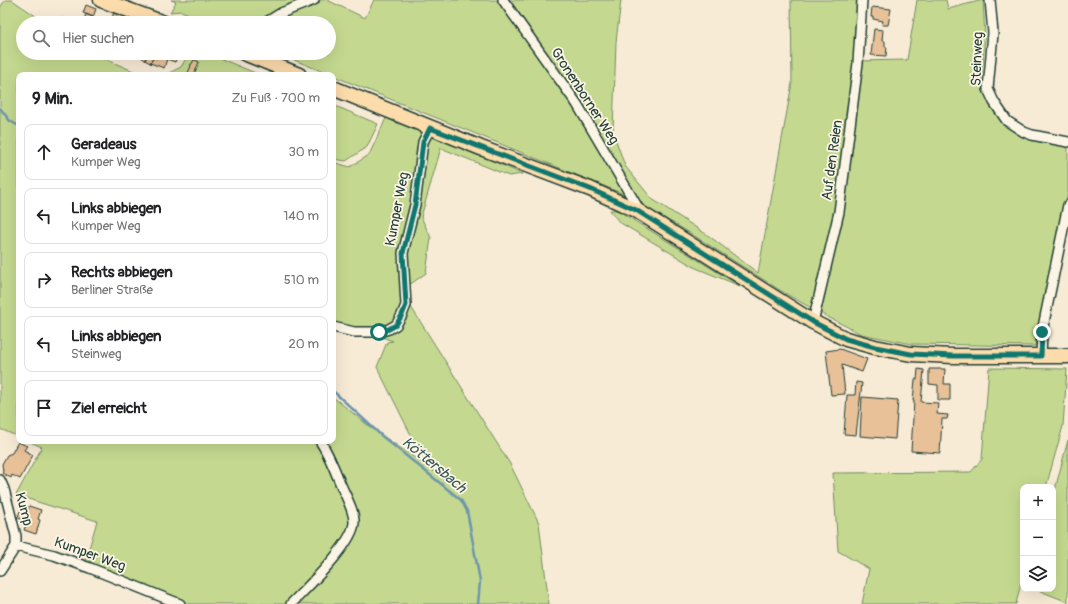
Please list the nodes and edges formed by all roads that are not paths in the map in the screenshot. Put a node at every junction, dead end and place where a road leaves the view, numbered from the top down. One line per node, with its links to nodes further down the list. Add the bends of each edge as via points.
1 (101, 0): 6 (main road)
2 (314, 0): 7 (street)
3 (503, 0): 14 (street, Gronenborner Weg, via 577,104 637,206)
4 (862, 0): 15 (street, Auf den Reien, via 858,63 839,212)
5 (990, 0): 12 (street, Steinweg, via 993,33 988,89 994,102 1007,121 1024,132 1032,136)
6 (145, 16)
7 (277, 16)
8 (262, 60): 9 (main road)
9 (292, 72)
10 (336, 89): 11 (main road)
11 (430, 128): 14 (main road, via 590,189); 16 (street, Kumper Weg, via 423,142 415,205 403,253 406,305 402,315 396,325 379,332 354,332)
12 (1068, 142)
13 (1068, 205): 17 (street, via 1042,332)
14 (636, 210): 15 (main road)
15 (813, 322): 17 (main road, via 846,339 911,354)
16 (336, 328)
17 (1041, 356): 18 (main road)
18 (1068, 356)
19 (321, 444): 24 (street, via 355,521 342,549)
20 (0, 480): 21 (street, Kump, via 16,536)
21 (16, 546): 22 (street); 23 (street, Kumper Weg, via 68,560)
22 (0, 571)
23 (180, 604)
24 (291, 604)

